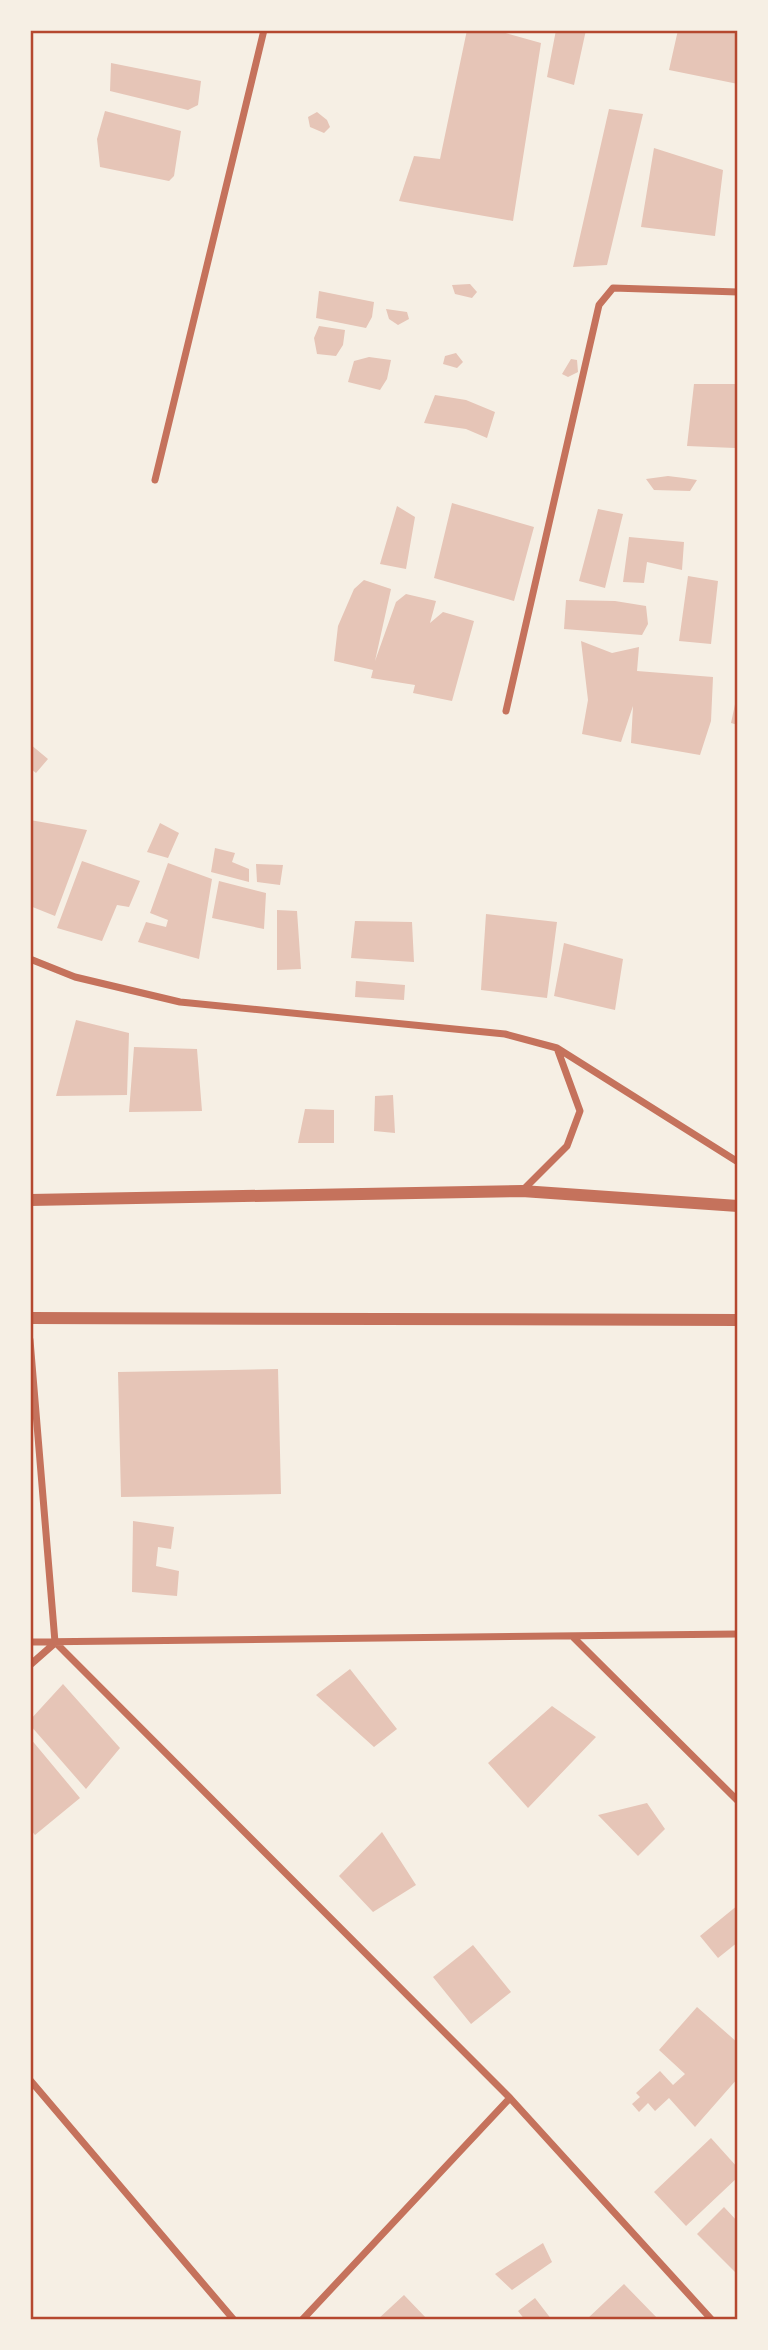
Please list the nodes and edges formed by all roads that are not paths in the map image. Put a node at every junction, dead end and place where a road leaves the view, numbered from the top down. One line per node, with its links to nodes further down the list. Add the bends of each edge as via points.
1 (264, 30): 3 (street)
2 (738, 292): 4 (street, via 613,288 599,305)
3 (155, 480)
4 (506, 710)
5 (30, 958): 6 (street, via 75,977 180,1002 505,1034)
6 (557, 1048): 7 (street); 8 (street, via 580,1111 567,1146)
7 (738, 1162)
8 (522, 1191): 9 (street); 10 (street)
9 (30, 1200)
10 (738, 1206)
11 (30, 1318): 12 (street)
12 (738, 1320)
13 (30, 1340): 17 (street)
14 (738, 1634): 15 (street)
15 (574, 1638): 17 (street); 19 (street)
16 (30, 1642): 17 (street)
17 (55, 1642): 18 (street); 21 (street)
18 (30, 1665)
19 (738, 1801)
20 (30, 2080): 22 (street)
21 (510, 2098): 23 (street); 24 (street)
22 (234, 2320)
23 (302, 2320)
24 (712, 2320)

